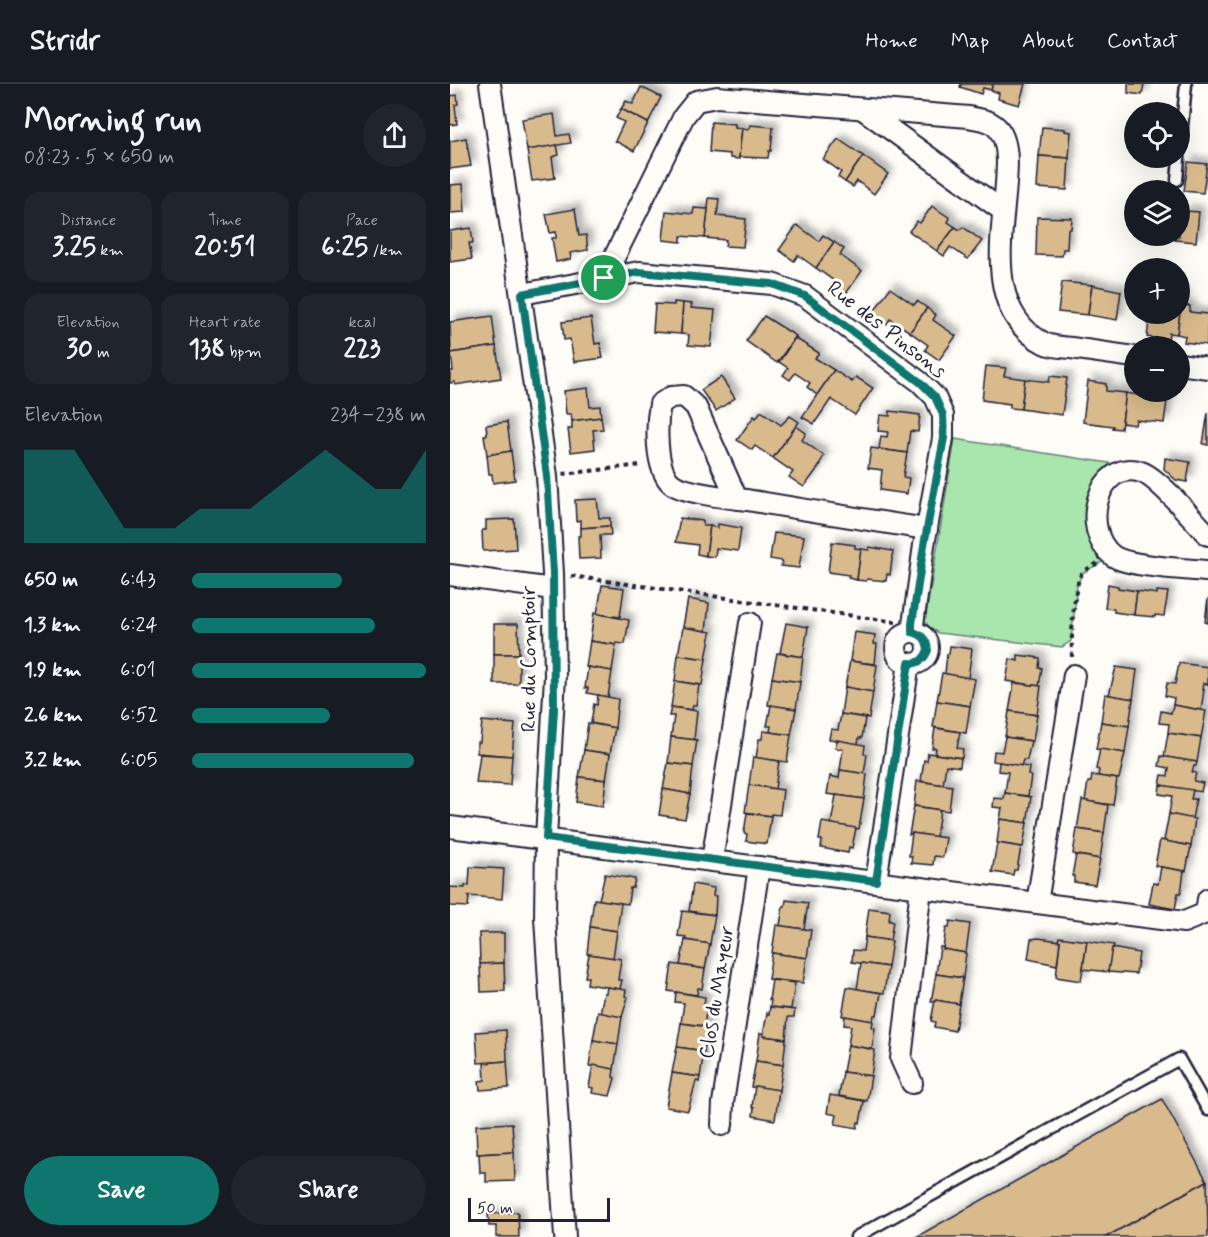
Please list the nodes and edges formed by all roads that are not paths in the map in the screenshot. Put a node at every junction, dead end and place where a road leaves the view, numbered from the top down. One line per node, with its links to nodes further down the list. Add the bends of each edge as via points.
1 (490, 84): 7 (street, Rue du Comptoir)
2 (1186, 84): 4 (lane)
3 (864, 110): 5 (street); 5 (street, via 969,117 991,123 1005,140); 6 (street, via 717,97 696,101 684,116)
4 (1177, 180)
5 (1004, 211): 8 (street, via 1002,287 1009,308 1024,330 1046,344)
6 (604, 278): 7 (street, Rue des Pinsons); 12 (street, Rue des Pinsons, via 639,272 772,284 805,296 920,382 935,397 943,415 944,438)
7 (522, 294): 16 (street, Rue du Comptoir, via 547,476)
8 (1124, 356)
9 (1190, 366): 10 (street)
10 (1208, 368)
11 (737, 499): 11 (street, via 672,484 660,464 660,405 671,397 684,396 696,407); 12 (street)
12 (927, 530): 23 (street, via 912,628 902,636 896,649 900,658 909,663)
13 (1208, 535): 14 (street, via 1155,481 1141,472 1122,471 1107,482 1097,499 1094,523 1101,542 1113,556 1126,562)
14 (1208, 571)
15 (450, 575): 16 (street)
16 (553, 581): 20 (street, Rue du Comptoir, via 554,710)
17 (750, 623): 21 (street)
18 (1074, 675): 26 (street)
19 (450, 827): 20 (street)
20 (546, 838): 21 (street); 30 (street, Rue du Comptoir, via 545,918)
21 (712, 861): 22 (street)
22 (759, 867): 23 (street); 29 (street, Clos du Mayeur)
23 (876, 881): 24 (street)
24 (921, 888): 26 (street); 27 (street, via 901,1059)
25 (1208, 899): 26 (street, via 1206,913 1185,922)
26 (1037, 903)
27 (912, 1083)
28 (1208, 1110): 31 (lane, via 1179,1059)
29 (722, 1125)
30 (565, 1237)
31 (856, 1237)

